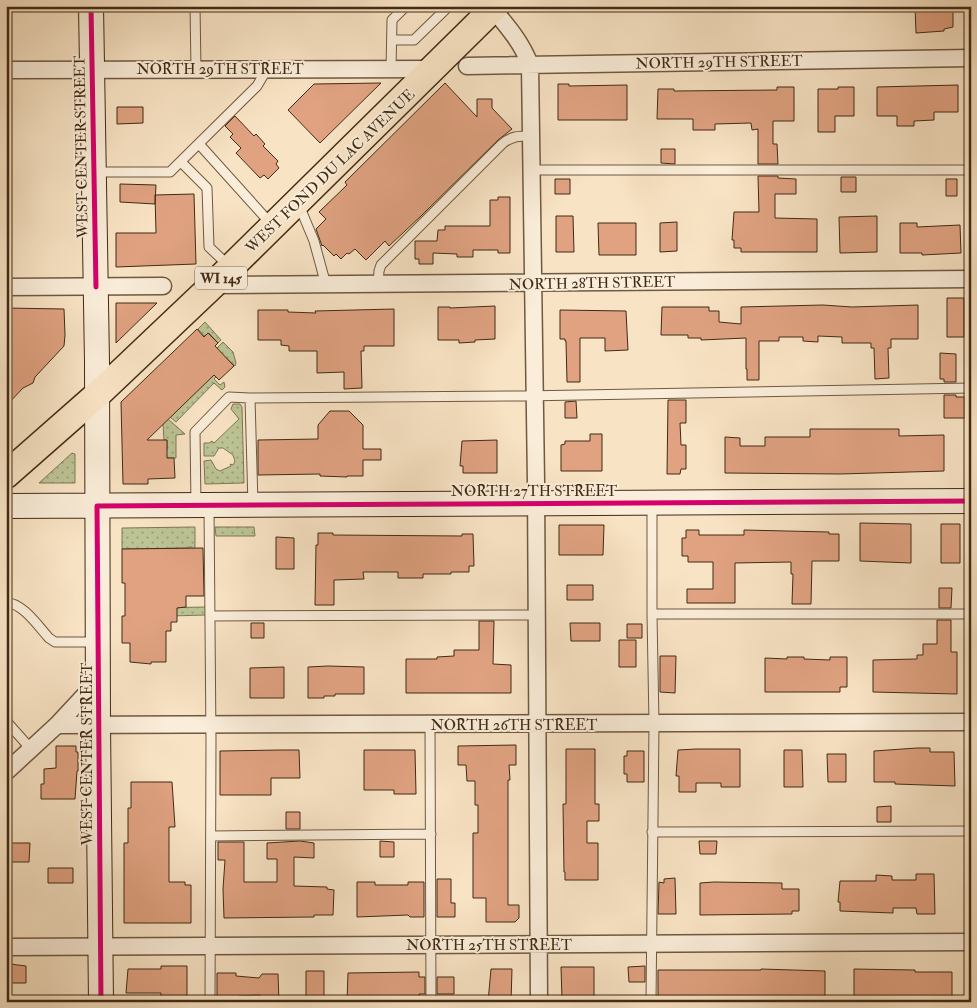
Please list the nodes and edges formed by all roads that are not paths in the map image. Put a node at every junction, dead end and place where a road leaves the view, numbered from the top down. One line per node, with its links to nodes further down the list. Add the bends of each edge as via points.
1 (91, 6): 14 (street, WEST CENTER STREET)
2 (195, 6): 15 (lane)
3 (406, 6): 6 (lane, via 392,20)
4 (449, 6): 6 (lane, via 414,40)
5 (489, 11): 8 (street, via 520,44); 12 (main road, WEST FOND DU LAC AVENUE / WI 145)
6 (392, 40): 11 (lane)
7 (971, 58): 8 (street, NORTH 29TH STREET)
8 (530, 65): 9 (street, NORTH 29TH STREET); 16 (street)
9 (467, 66)
10 (267, 69): 11 (street, NORTH 29TH STREET); 15 (street, NORTH 29TH STREET); 17 (lane, via 257,86)
11 (392, 69): 12 (street, NORTH 29TH STREET)
12 (434, 69): 22 (main road, WEST FOND DU LAC AVENUE / WI 145)
13 (6, 70): 14 (street, NORTH 29TH STREET)
14 (92, 70): 15 (street, NORTH 29TH STREET); 21 (street, WEST CENTER STREET)
15 (196, 70)
16 (531, 136): 19 (street); 26 (lane, via 514,137 502,144 381,264)
17 (199, 144): 18 (lane); 23 (lane)
18 (181, 162): 21 (lane, via 170,172); 24 (lane, via 207,188 209,247)
19 (532, 170): 20 (lane); 27 (street)
20 (971, 170)
21 (94, 172): 31 (street, WEST CENTER STREET)
22 (298, 202): 23 (main road, WEST FOND DU LAC AVENUE / WI 145); 28 (lane, via 314,241)
23 (273, 226): 24 (main road, WEST FOND DU LAC AVENUE / WI 145)
24 (222, 277): 28 (street, NORTH 28TH STREET); 33 (main road, WEST FOND DU LAC AVENUE / WI 145)
25 (971, 280): 27 (street, NORTH 28TH STREET)
26 (378, 284): 27 (street, NORTH 28TH STREET); 28 (street, NORTH 28TH STREET)
27 (534, 284): 34 (street)
28 (326, 285)
29 (163, 286): 31 (street)
30 (6, 287): 31 (street)
31 (96, 287): 33 (street, WEST CENTER STREET)
32 (971, 388): 34 (lane)
33 (97, 395): 36 (main road, WEST FOND DU LAC AVENUE / WI 145); 43 (street, WEST CENTER STREET)
34 (535, 396): 35 (lane); 39 (street)
35 (250, 398): 40 (lane, via 229,397 195,432); 41 (lane)
36 (6, 476)
37 (971, 500): 38 (street, NORTH 27TH STREET)
38 (652, 502): 39 (street, NORTH 27TH STREET); 45 (lane)
39 (537, 504): 41 (street, NORTH 27TH STREET); 47 (street)
40 (203, 505): 41 (street, NORTH 27TH STREET); 43 (street, NORTH 27TH STREET); 48 (lane)
41 (253, 505)
42 (6, 506): 43 (street, NORTH 27TH STREET)
43 (97, 506): 49 (street, WEST CENTER STREET)
44 (6, 603): 49 (lane, via 20,606 55,642)
45 (652, 614): 46 (lane); 54 (lane)
46 (971, 614)
47 (537, 615): 48 (lane); 53 (street)
48 (210, 616): 57 (lane)
49 (98, 642): 50 (street, WEST CENTER STREET)
50 (98, 681): 55 (street); 56 (street, WEST CENTER STREET)
51 (6, 721): 59 (lane)
52 (971, 722): 54 (street, NORTH 26TH STREET)
53 (537, 724): 54 (street, NORTH 26TH STREET); 58 (street, NORTH 26TH STREET); 67 (street)
54 (654, 724): 62 (lane)
55 (57, 725): 56 (street, NORTH 26TH STREET); 59 (street)
56 (98, 725): 57 (street, NORTH 26TH STREET); 70 (street, WEST CENTER STREET)
57 (211, 725): 58 (street, NORTH 26TH STREET); 64 (lane)
58 (430, 725): 63 (lane)
59 (31, 749): 60 (street)
60 (6, 772)
61 (971, 831): 62 (lane)
62 (652, 832): 66 (lane)
63 (431, 834): 64 (lane); 68 (lane)
64 (211, 836): 71 (lane)
65 (971, 942): 66 (street, NORTH 25TH STREET)
66 (651, 944): 67 (street, NORTH 25TH STREET); 76 (lane)
67 (538, 945): 68 (street, NORTH 25TH STREET); 75 (street)
68 (432, 946): 71 (street, NORTH 25TH STREET); 74 (lane)
69 (6, 947): 70 (street, NORTH 25TH STREET)
70 (101, 947): 71 (street, NORTH 25TH STREET); 72 (street, WEST CENTER STREET)
71 (211, 947): 73 (lane)
72 (101, 1002)
73 (210, 1002)
74 (431, 1002)
75 (539, 1002)
76 (651, 1002)

